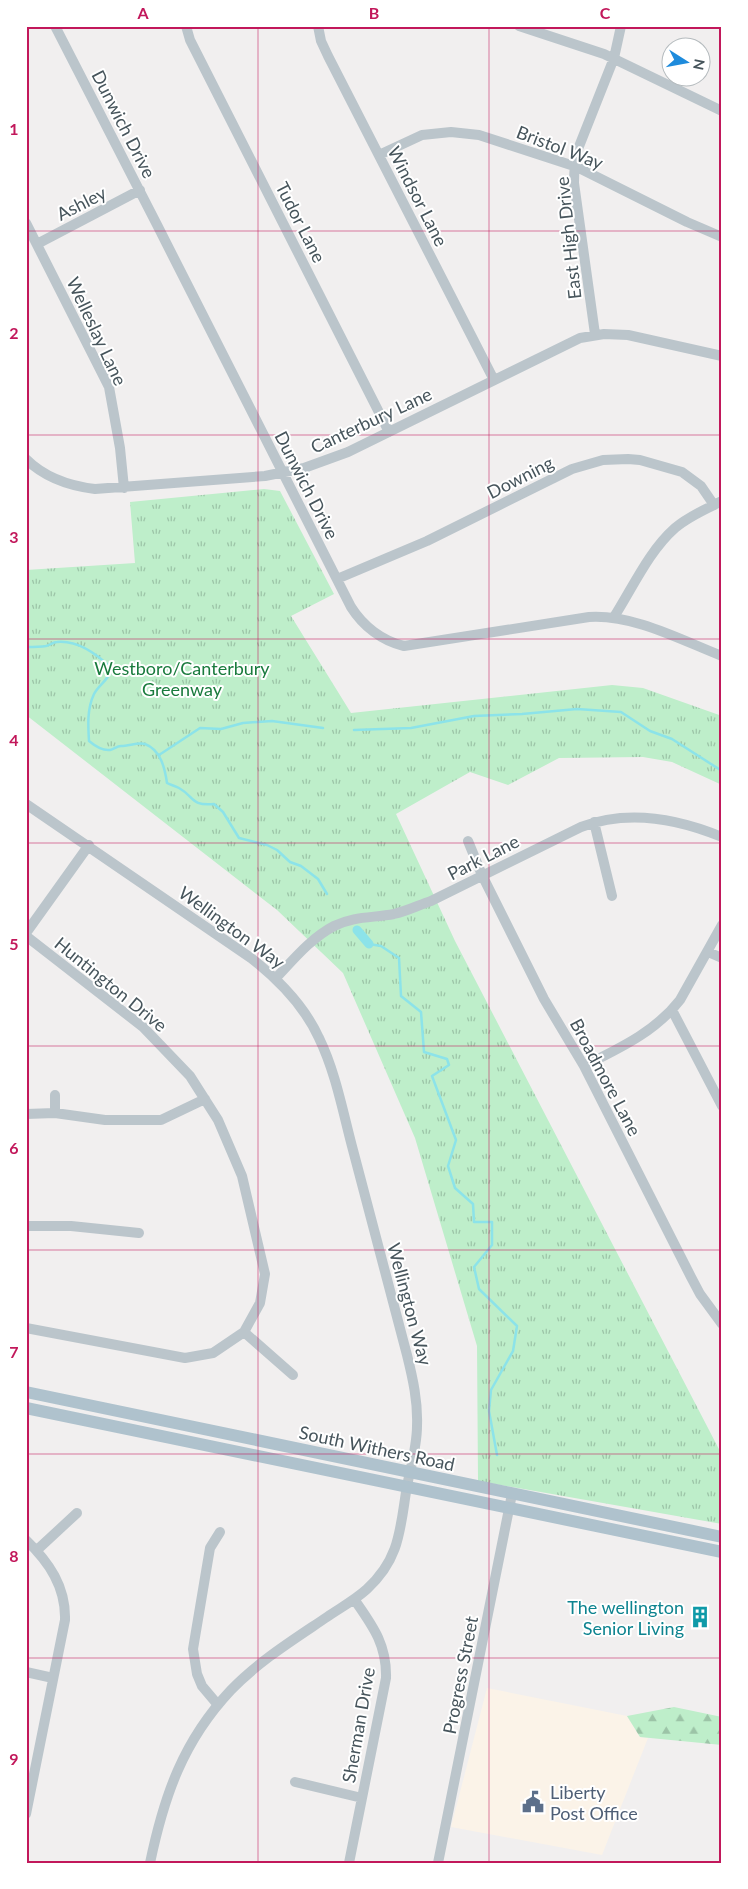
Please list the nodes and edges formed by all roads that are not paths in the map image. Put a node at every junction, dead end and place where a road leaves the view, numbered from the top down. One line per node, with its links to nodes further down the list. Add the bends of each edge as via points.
1 (55, 26): 10 (street, Dunwich Drive)
2 (186, 26): 17 (street, Tudor Lane, via 190,40)
3 (318, 26): 8 (street, Windsor Lane, via 328,56)
4 (520, 26): 6 (street)
5 (622, 26): 6 (street, East High Drive)
6 (614, 58): 7 (street); 9 (street, East High Drive, via 578,149)
7 (722, 110)
8 (380, 155): 9 (street, Bristol Way, via 422,135 465,132); 16 (street, Windsor Lane)
9 (576, 167): 12 (street, Bristol Way); 14 (street, East High Drive, via 574,183)
10 (140, 190): 13 (street, Ashley); 19 (street, Dunwich Drive)
11 (26, 223): 13 (street, Welleslay Lane)
12 (722, 237)
13 (37, 244): 20 (street, Welleslay Lane, via 109,387)
14 (596, 334): 15 (street, Canterbury Lane, via 628,335); 16 (street, Canterbury Lane, via 564,344)
15 (722, 356)
16 (494, 380): 17 (street, Canterbury Lane)
17 (389, 432): 19 (street, Canterbury Lane, via 322,462)
18 (26, 459): 20 (street, Canterbury Lane, via 56,480 69,484 95,489)
19 (281, 473): 20 (street, Canterbury Lane); 22 (street, Dunwich Drive)
20 (124, 488)
21 (718, 503): 22 (street, Downing, via 682,472 640,460 602,460 572,469 427,541); 23 (street, via 690,517 663,540)
22 (336, 579): 23 (street, Dunwich Drive, via 351,607 374,633 404,646 589,617)
23 (614, 617): 24 (street, Dunwich Drive, via 633,621)
24 (722, 656)
25 (26, 804): 29 (street, Wellington Way)
26 (594, 822): 27 (street, Park Lane, via 612,817 647,816 687,824); 30 (street, Park Lane); 31 (street)
27 (722, 837)
28 (468, 841): 30 (street, Broadmore Lane)
29 (88, 846): 33 (street); 36 (street, Wellington Way)
30 (482, 875): 36 (street, Park Lane, via 431,902 405,911 362,917 334,926 315,939); 38 (street, Broadmore Lane, via 544,1000)
31 (612, 896)
32 (722, 925): 34 (street)
33 (26, 934): 40 (street, Huntington Drive, via 143,1027 190,1076)
34 (708, 952): 35 (street); 37 (street)
35 (722, 958)
36 (276, 978): 52 (street, Wellington Way, via 291,994 319,1038 345,1120 416,1394 417,1436)
37 (672, 1010): 38 (street, via 636,1040); 41 (street)
38 (584, 1066): 46 (street, Broadmore Lane, via 700,1294)
39 (55, 1095): 42 (street)
40 (205, 1099): 42 (street, via 161,1120 105,1120); 48 (street, Huntington Drive, via 218,1120 242,1176 265,1274 260,1303)
41 (722, 1106)
42 (55, 1113): 43 (street)
43 (26, 1114)
44 (26, 1226): 45 (street, via 71,1226)
45 (139, 1233)
46 (722, 1324)
47 (26, 1328): 48 (street, Huntington Drive, via 185,1358 213,1353)
48 (244, 1332): 49 (street)
49 (293, 1375)
50 (26, 1392): 52 (main road, South Withers Road)
51 (26, 1408): 53 (main road, South Withers Road)
52 (410, 1472): 53 (street, Wellington Way); 54 (main road, South Withers Road)
53 (407, 1487): 55 (main road, South Withers Road); 62 (street, Wellington Way, via 402,1528 392,1556 376,1580)
54 (512, 1494): 55 (street, Progress Street); 58 (main road, South Withers Road)
55 (509, 1508): 61 (main road, South Withers Road); 72 (street, Progress Street)
56 (77, 1513): 60 (street)
57 (220, 1532): 65 (street, via 210,1548 193,1649 202,1686)
58 (722, 1537)
59 (26, 1540): 60 (street)
60 (37, 1550): 64 (street, via 52,1571 64,1598 65,1620)
61 (722, 1552)
62 (354, 1599): 65 (street, Wellington Way, via 265,1659); 68 (street, Sherman Drive, via 382,1643 386,1666)
63 (26, 1672): 64 (street)
64 (53, 1678): 67 (street)
65 (218, 1705): 70 (street, Wellington Way, via 196,1736 172,1782)
66 (296, 1782): 68 (street)
67 (28, 1797): 69 (street)
68 (362, 1798): 71 (street, Sherman Drive)
69 (26, 1814)
70 (150, 1863)
71 (349, 1863)
72 (438, 1863)

